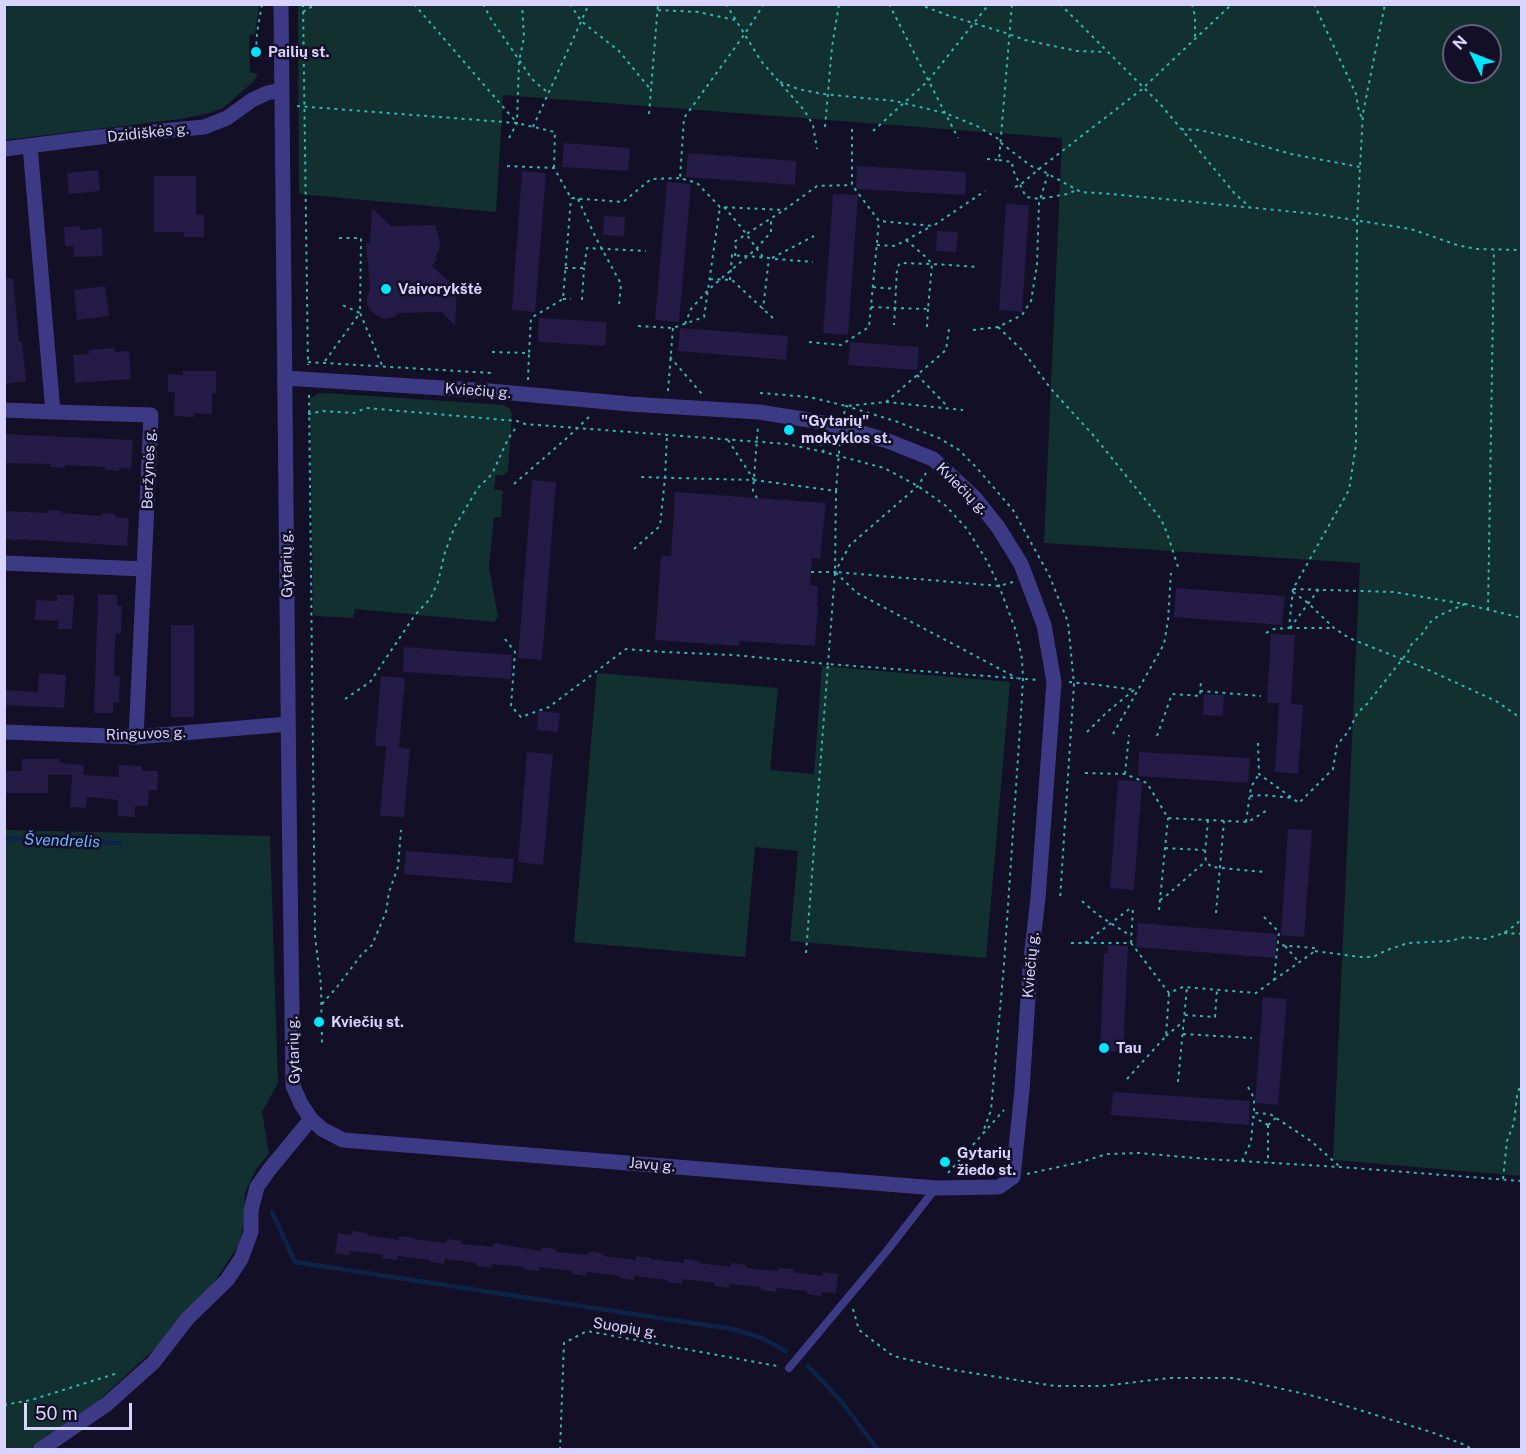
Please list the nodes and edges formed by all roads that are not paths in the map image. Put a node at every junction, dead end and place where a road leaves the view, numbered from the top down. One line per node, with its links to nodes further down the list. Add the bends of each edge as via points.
1 (281, 4): 2 (street, Gytarių g.)
2 (282, 97): 3 (street, Dzidiškės g., via 267,93 227,118 204,127); 5 (street, Gytarių g.)
3 (30, 146): 4 (street, Dzidiškės g.); 7 (street)
4 (4, 149)
5 (285, 378): 10 (street, Gytarių g.); 14 (street, Kviečių g., via 759,412 842,426 933,459 974,497 999,527 1021,564 1044,625 1054,682 1023,1090 1012,1177)
6 (4, 410): 7 (street)
7 (53, 412): 9 (street, Beržynės g., via 151,415)
8 (4, 563): 9 (street)
9 (144, 569): 12 (street)
10 (288, 724): 12 (street, Ringuvos g.); 13 (street, Gytarių g., via 293,1086)
11 (4, 732): 12 (street, Ringuvos g.)
12 (136, 737)
13 (311, 1119): 15 (street, Javų g., via 343,1140); 17 (street, via 257,1187 251,1232 241,1259 227,1280 188,1318 153,1363 107,1404)
14 (999, 1187): 15 (street, Javų g.)
15 (936, 1188): 16 (lane)
16 (789, 1368)
17 (40, 1449)

